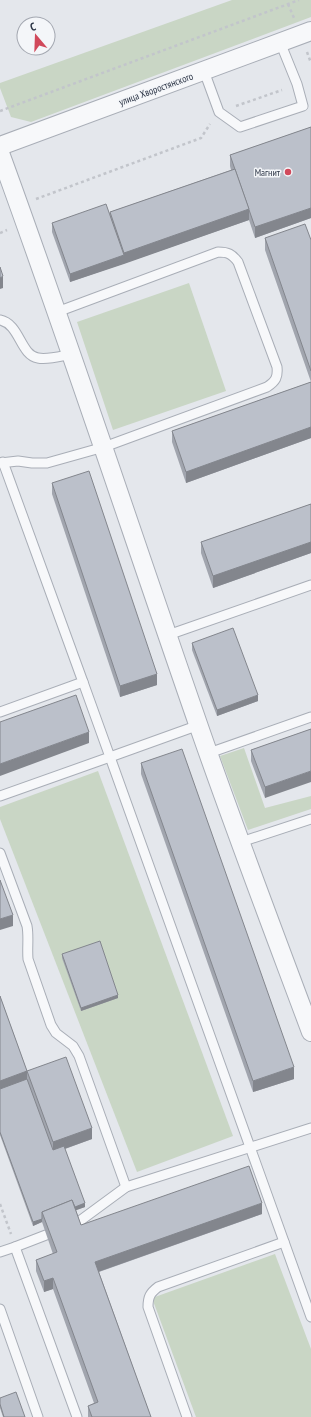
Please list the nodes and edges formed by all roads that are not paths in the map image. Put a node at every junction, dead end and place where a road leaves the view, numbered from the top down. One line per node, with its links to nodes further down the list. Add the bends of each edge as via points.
1 (311, 31): 2 (street, улица Хворостянского)
2 (280, 42): 3 (street, улица Хворостянского); 3 (lane, via 304,106 240,127 220,112)
3 (204, 71): 4 (street, улица Хворостянского)
4 (0, 146)
5 (0, 153): 6 (street)
6 (57, 312): 8 (street); 9 (lane, via 218,252 226,252 234,255 238,262 277,367 278,375 268,387)
7 (0, 320): 8 (lane, via 8,322 13,327 31,355 37,358)
8 (72, 354): 9 (street)
9 (104, 447): 10 (lane, via 47,462); 12 (street)
10 (1, 463): 13 (lane)
11 (311, 585): 12 (lane)
12 (168, 636): 16 (street)
13 (83, 682): 14 (lane); 18 (lane)
14 (0, 712)
15 (311, 717): 17 (lane)
16 (198, 725): 17 (street); 18 (lane)
17 (209, 753): 21 (street)
18 (110, 757): 19 (lane); 25 (lane)
19 (0, 796)
20 (311, 819): 21 (lane)
21 (241, 842): 23 (street)
22 (0, 853): 26 (lane, via 27,926 28,959 52,1025 56,1033 73,1046 80,1056)
23 (311, 1032)
24 (311, 1128): 25 (lane)
25 (250, 1148): 26 (lane); 29 (lane)
26 (126, 1187): 27 (lane)
27 (77, 1224)
28 (46, 1235): 30 (lane)
29 (284, 1242): 33 (lane); 36 (lane, via 158,1287 151,1292 148,1307)
30 (15, 1247): 31 (lane); 35 (lane)
31 (0, 1252)
32 (0, 1309): 34 (lane)
33 (311, 1317)
34 (38, 1417)
35 (77, 1417)
36 (188, 1417)

